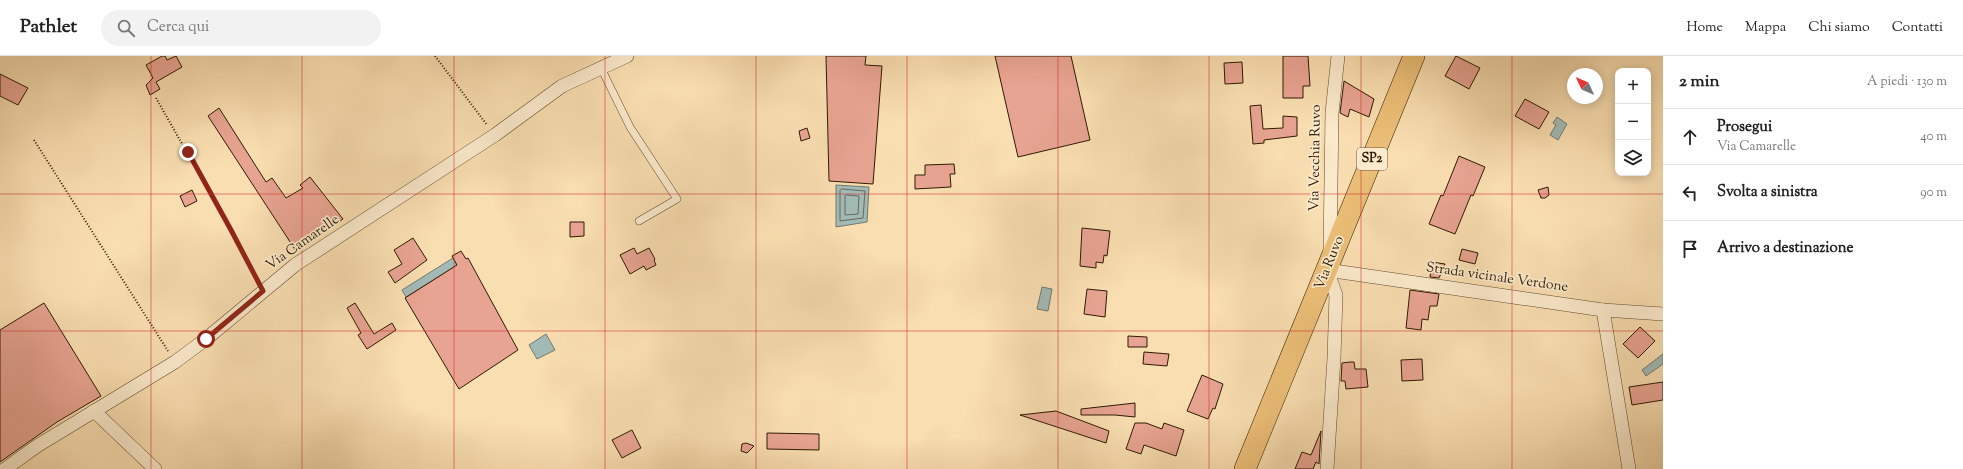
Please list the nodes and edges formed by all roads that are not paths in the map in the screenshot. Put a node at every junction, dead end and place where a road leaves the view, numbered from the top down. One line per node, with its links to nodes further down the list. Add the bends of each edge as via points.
1 (627, 56): 4 (street, Via Camarelle)
2 (1338, 56): 6 (street, Via Vecchia Ruvo, via 1332,113)
3 (1414, 56): 6 (main road, Via Ruvo / SP2)
4 (600, 68): 5 (lane, via 630,127 677,199); 9 (street, Via Camarelle, via 562,86 495,136 295,264 175,362)
5 (640, 221)
6 (1329, 265): 7 (street, Strada vicinale Verdone); 12 (main road, Via Ruvo / SP2); 13 (street, via 1336,295)
7 (1603, 310): 8 (street, Strada vicinale Verdone); 14 (street)
8 (1663, 314)
9 (94, 411): 10 (street, Via Camarelle); 11 (street)
10 (5, 469)
11 (154, 469)
12 (1245, 469)
13 (1327, 469)
14 (1629, 469)

